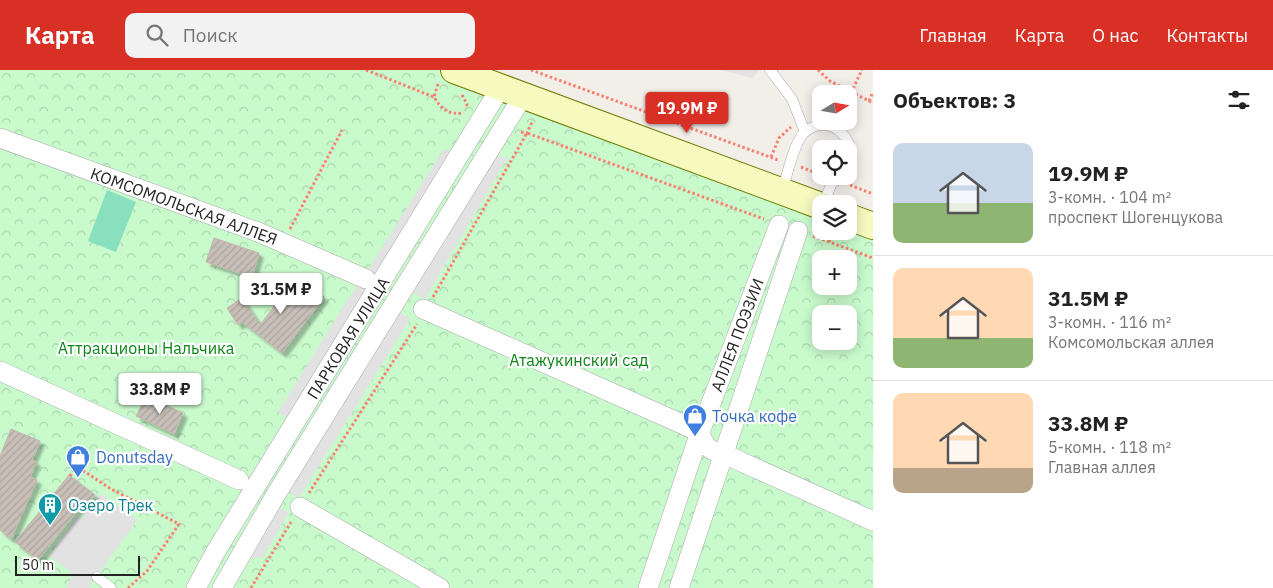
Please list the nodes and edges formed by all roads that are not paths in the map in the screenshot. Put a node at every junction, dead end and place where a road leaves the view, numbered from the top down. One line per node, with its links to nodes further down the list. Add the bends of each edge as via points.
1 (770, 70): 4 (lane, via 792,99)
2 (447, 74): 3 (street)
3 (504, 90): 7 (street); 21 (street, ПАРКОВАЯ УЛИЦА); 21 (street, ПАРКОВАЯ УЛИЦА, via 275,496)
4 (805, 132): 6 (lane, via 826,126 836,129); 7 (lane, via 798,141)
5 (0, 138): 13 (street, КОМСОМОЛЬСКАЯ АЛЛЕЯ, via 283,243)
6 (848, 140)
7 (782, 192): 8 (street)
8 (812, 202)
9 (857, 211): 11 (street)
10 (779, 225): 16 (street, АЛЛЕЯ ПОЭЗИИ)
11 (873, 226)
12 (798, 231): 17 (street, АЛЛЕЯ ПОЭЗИИ)
13 (366, 279)
14 (424, 309): 16 (street)
15 (0, 371): 18 (street)
16 (700, 432): 17 (street, via 703,444); 26 (street, АЛЛЕЯ ПОЭЗИИ)
17 (724, 454): 20 (street); 27 (street, АЛЛЕЯ ПОЭЗИИ)
18 (239, 480)
19 (300, 508): 25 (street)
20 (873, 521)
21 (224, 572): 24 (street, ПАРКОВАЯ УЛИЦА)
22 (97, 577): 23 (lane)
23 (111, 588)
24 (196, 588)
25 (440, 588)
26 (648, 588)
27 (679, 588)

